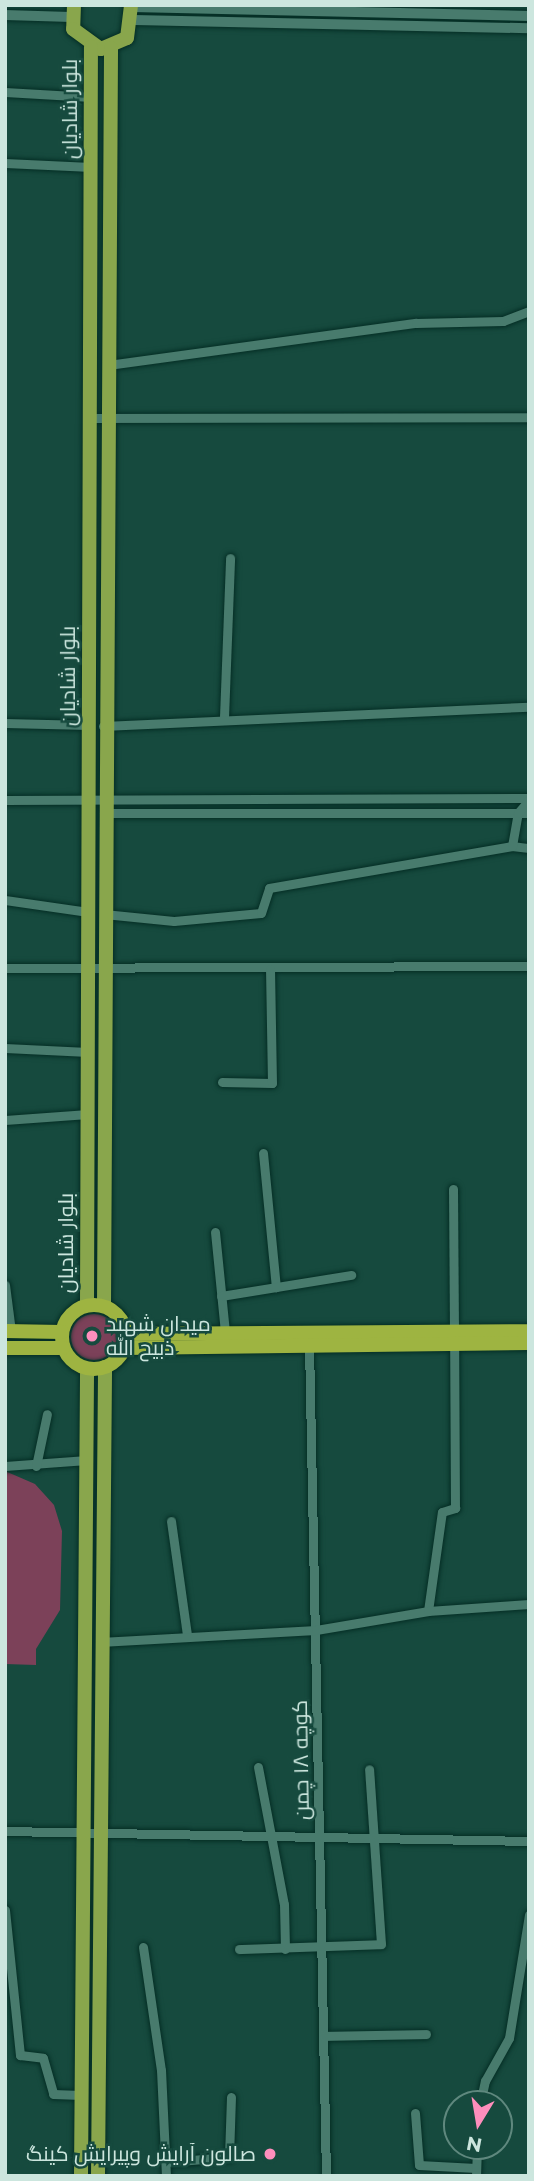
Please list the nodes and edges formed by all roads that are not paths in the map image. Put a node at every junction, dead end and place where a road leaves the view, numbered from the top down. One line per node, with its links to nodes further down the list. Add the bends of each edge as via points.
1 (72, 11): 3 (street); 6 (main road, via 80,40)
2 (132, 11): 4 (street); 5 (street); 7 (main road, via 127,38)
3 (5, 15)
4 (529, 16)
5 (529, 27)
6 (91, 47): 7 (main road); 9 (main road, بلوار شادیان)
7 (111, 48): 13 (main road, بلوار شادیان)
8 (5, 92): 9 (street)
9 (91, 97): 11 (main road, بلوار شادیان)
10 (5, 163): 11 (street)
11 (91, 167): 15 (main road, بلوار شادیان)
12 (529, 311): 13 (street, via 503,321 416,323)
13 (108, 365): 16 (main road, بلوار شادیان)
14 (529, 417): 16 (street)
15 (90, 418): 16 (street); 21 (main road, بلوار شادیان)
16 (107, 418): 21 (main road, بلوار شادیان)
17 (230, 558): 19 (street)
18 (529, 707): 19 (street)
19 (224, 717): 21 (street, via 199,726)
20 (5, 723): 21 (street)
21 (96, 726): 24 (main road, بلوار شادیان)
22 (529, 799): 24 (street); 25 (street)
23 (5, 800): 24 (street)
24 (97, 805): 25 (street); 29 (main road, بلوار شادیان)
25 (524, 813): 26 (street)
26 (512, 846): 27 (street); 29 (street, via 269,888 261,913 174,921)
27 (529, 848)
28 (5, 900): 29 (street)
29 (95, 913): 33 (main road, بلوار شادیان)
30 (529, 966): 32 (street)
31 (5, 968): 33 (street)
32 (270, 969): 33 (street); 36 (street, via 272,1083)
33 (95, 970): 35 (main road, بلوار شادیان); 47 (main road, بلوار شادیان)
34 (5, 1048): 35 (street)
35 (88, 1052): 37 (main road, بلوار شادیان)
36 (222, 1082)
37 (88, 1114): 38 (street); 46 (main road, بلوار شادیان)
38 (5, 1119)
39 (263, 1153): 44 (street)
40 (453, 1189): 52 (street)
41 (215, 1232): 45 (street)
42 (351, 1275): 44 (street)
43 (5, 1285): 48 (street)
44 (276, 1287): 45 (street)
45 (222, 1296): 51 (street)
46 (87, 1305): 47 (highway); 50 (highway, via 70,1315)
47 (104, 1306): 53 (highway, via 119,1317)
48 (8, 1331): 50 (highway)
49 (529, 1331): 52 (highway)
50 (62, 1332): 57 (highway)
51 (225, 1333): 52 (highway); 53 (highway)
52 (454, 1336): 54 (highway); 55 (highway); 66 (street, via 455,1508 442,1512)
53 (125, 1341): 55 (highway); 58 (highway)
54 (529, 1343)
55 (309, 1344): 67 (street, كوچه ١٨ چمن)
56 (5, 1348): 57 (highway)
57 (63, 1348): 59 (highway)
58 (106, 1367): 59 (highway); 69 (main road)
59 (87, 1368): 61 (main road)
60 (47, 1415): 63 (street)
61 (87, 1460): 63 (street); 73 (main road)
62 (5, 1466): 63 (street)
63 (36, 1466)
64 (171, 1521): 68 (street)
65 (529, 1604): 66 (street)
66 (428, 1611): 67 (street)
67 (316, 1630): 68 (street); 76 (street, كوچه ١٨ چمن)
68 (187, 1635): 69 (street)
69 (100, 1642): 74 (main road)
70 (258, 1767): 75 (street)
71 (369, 1769): 77 (street)
72 (5, 1831): 73 (street)
73 (80, 1832): 74 (street); 90 (main road)
74 (100, 1833): 75 (street); 96 (main road)
75 (269, 1835): 76 (street); 83 (street, via 284,1904)
76 (321, 1836): 77 (street); 84 (street, كوچه ١٨ چمن)
77 (377, 1837): 78 (street); 84 (street, via 381,1944)
78 (529, 1841)
79 (5, 1911): 85 (street)
80 (529, 1915): 86 (street)
81 (142, 1947): 93 (street)
82 (239, 1949): 83 (street)
83 (285, 1949): 84 (street)
84 (323, 1950): 88 (street, كوچه ١٨ چمن)
85 (9, 1980): 90 (street, via 20,2055 43,2058 50,2092)
86 (524, 1994): 89 (street)
87 (426, 2034): 88 (street)
88 (324, 2036): 98 (street, كوچه ١٨ چمن)
89 (483, 2090)
90 (81, 2095): 95 (main road)
91 (231, 2097): 93 (street, via 229,2157)
92 (415, 2113): 94 (street, via 419,2165)
93 (166, 2162): 97 (street)
94 (476, 2172)
95 (81, 2176)
96 (98, 2176)
97 (166, 2176)
98 (326, 2176)

